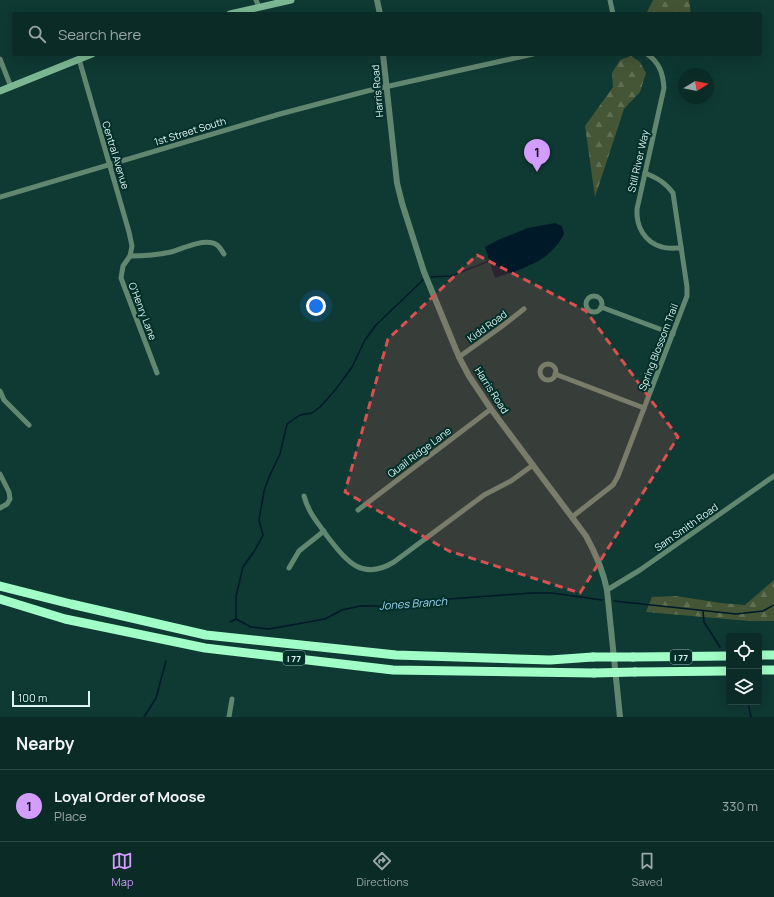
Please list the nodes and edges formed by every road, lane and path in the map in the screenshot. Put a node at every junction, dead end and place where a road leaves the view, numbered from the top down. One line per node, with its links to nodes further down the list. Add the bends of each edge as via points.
1 (291, 0): 4 (main road)
2 (377, 0): 6 (street)
3 (610, 0): 7 (street)
4 (257, 4): 5 (main road)
5 (235, 12)
6 (380, 12)
7 (613, 12)
8 (87, 56): 13 (main road)
9 (383, 56): 15 (street, Harris Road)
10 (525, 56): 15 (street, 1st Street South)
11 (650, 56): 18 (street, Still River Way, via 663,75 664,88)
12 (0, 59): 14 (street)
13 (79, 59): 14 (main road); 17 (street, Central Avenue)
14 (11, 87): 16 (main road)
15 (386, 87): 17 (street, 1st Street South, via 280,114); 26 (street, Harris Road, via 397,183 402,203 424,272)
16 (0, 91)
17 (110, 164): 19 (street, 1st Street South); 22 (street, Central Avenue, via 130,232)
18 (645, 173): 20 (street, Spring Blossom Trail, via 659,178 673,193); 20 (street, Still River Way, via 636,218 640,230 656,245 664,248)
19 (0, 197)
20 (681, 248): 25 (street, Spring Blossom Trail, via 687,296)
21 (224, 254): 22 (street, via 215,243 205,243 170,252)
22 (130, 256): 27 (street, O'Henry Lane, via 123,266 121,278)
23 (601, 307): 25 (street)
24 (524, 309): 26 (street, Kidd Road)
25 (673, 334): 30 (street, Spring Blossom Trail)
26 (460, 357): 31 (street, Harris Road)
27 (157, 373)
28 (555, 374): 30 (street)
29 (0, 391): 32 (street, via 4,400)
30 (644, 408): 39 (street, Spring Blossom Trail, via 613,484)
31 (491, 409): 33 (street, Harris Road); 38 (street, Quail Ridge Lane)
32 (29, 425)
33 (533, 465): 39 (street, Harris Road); 40 (street, via 511,481 484,495 385,567 374,570 352,565)
34 (0, 474): 37 (street, via 10,499)
35 (774, 476): 43 (street, Sam Smith Road, via 640,570)
36 (304, 496): 40 (street, via 308,510)
37 (0, 508)
38 (358, 510)
39 (572, 517): 43 (street, Harris Road, via 596,554)
40 (324, 531): 41 (street, via 299,551)
41 (289, 568)
42 (0, 586): 49 (highway, I 77, bridge, via 206,635 396,656 550,660 593,657)
43 (607, 590): 55 (street, Harris Road)
44 (0, 599): 46 (highway, I 77)
45 (0, 605): 46 (highway)
46 (66, 619): 52 (highway, I 77, bridge, via 205,648 393,670 594,673)
47 (762, 655): 48 (highway)
48 (774, 655)
49 (726, 656)
50 (762, 670): 51 (highway)
51 (774, 670)
52 (726, 671)
53 (232, 699): 54 (street)
54 (229, 717)
55 (620, 717)

